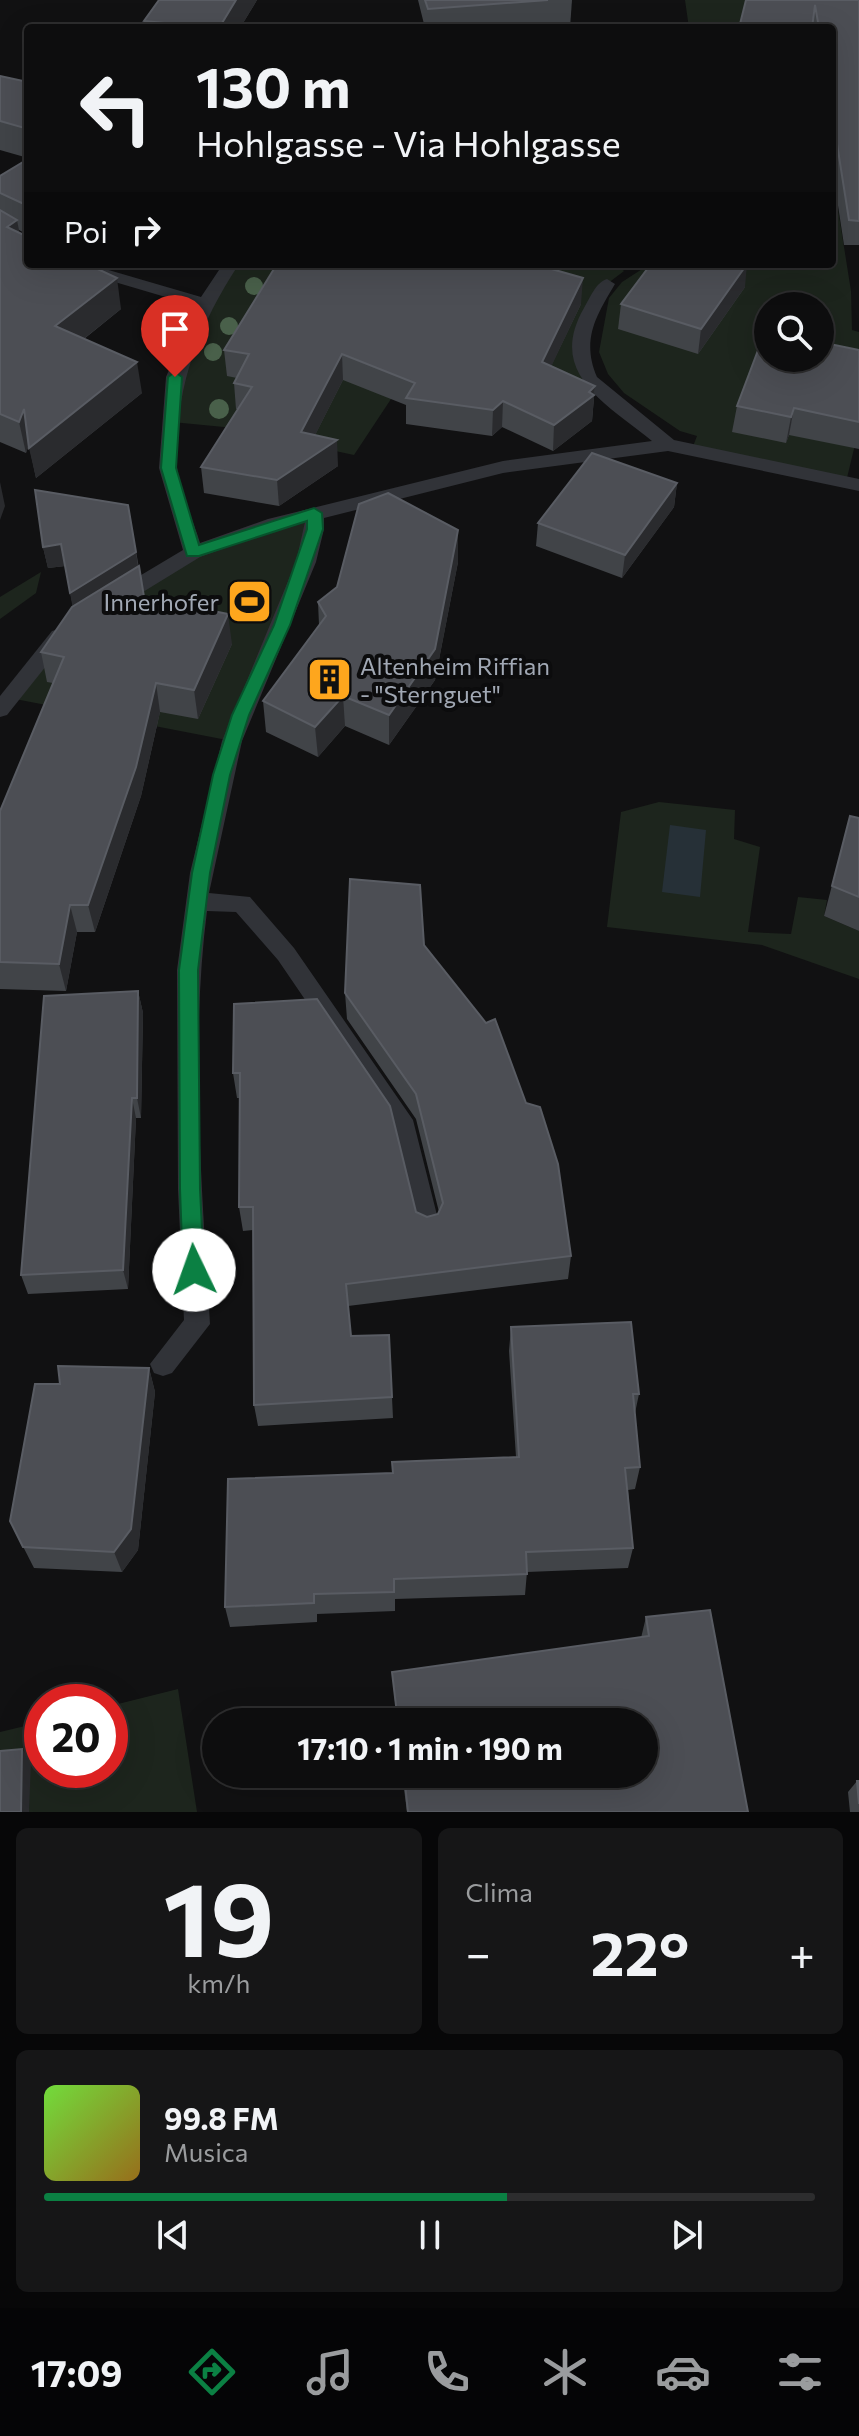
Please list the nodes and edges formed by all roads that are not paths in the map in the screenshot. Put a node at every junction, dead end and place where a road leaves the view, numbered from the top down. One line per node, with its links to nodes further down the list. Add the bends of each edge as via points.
1 (84, 268): 4 (lane)
2 (228, 268): 4 (lane)
3 (607, 284): 5 (lane, via 581,328 582,366 589,380)
4 (205, 303): 8 (lane, via 175,377 168,468)
5 (668, 445): 6 (lane); 7 (lane, via 503,467)
6 (859, 485)
7 (314, 513): 8 (lane); 12 (lane, via 306,562 240,715 222,775)
8 (193, 552): 9 (lane)
9 (105, 607)
10 (81, 622): 11 (lane, via 56,638)
11 (3, 700)
12 (198, 902): 13 (lane, via 242,903 286,954 405,1127); 14 (lane, via 188,970 197,1324)
13 (428, 1227)
14 (163, 1364)

